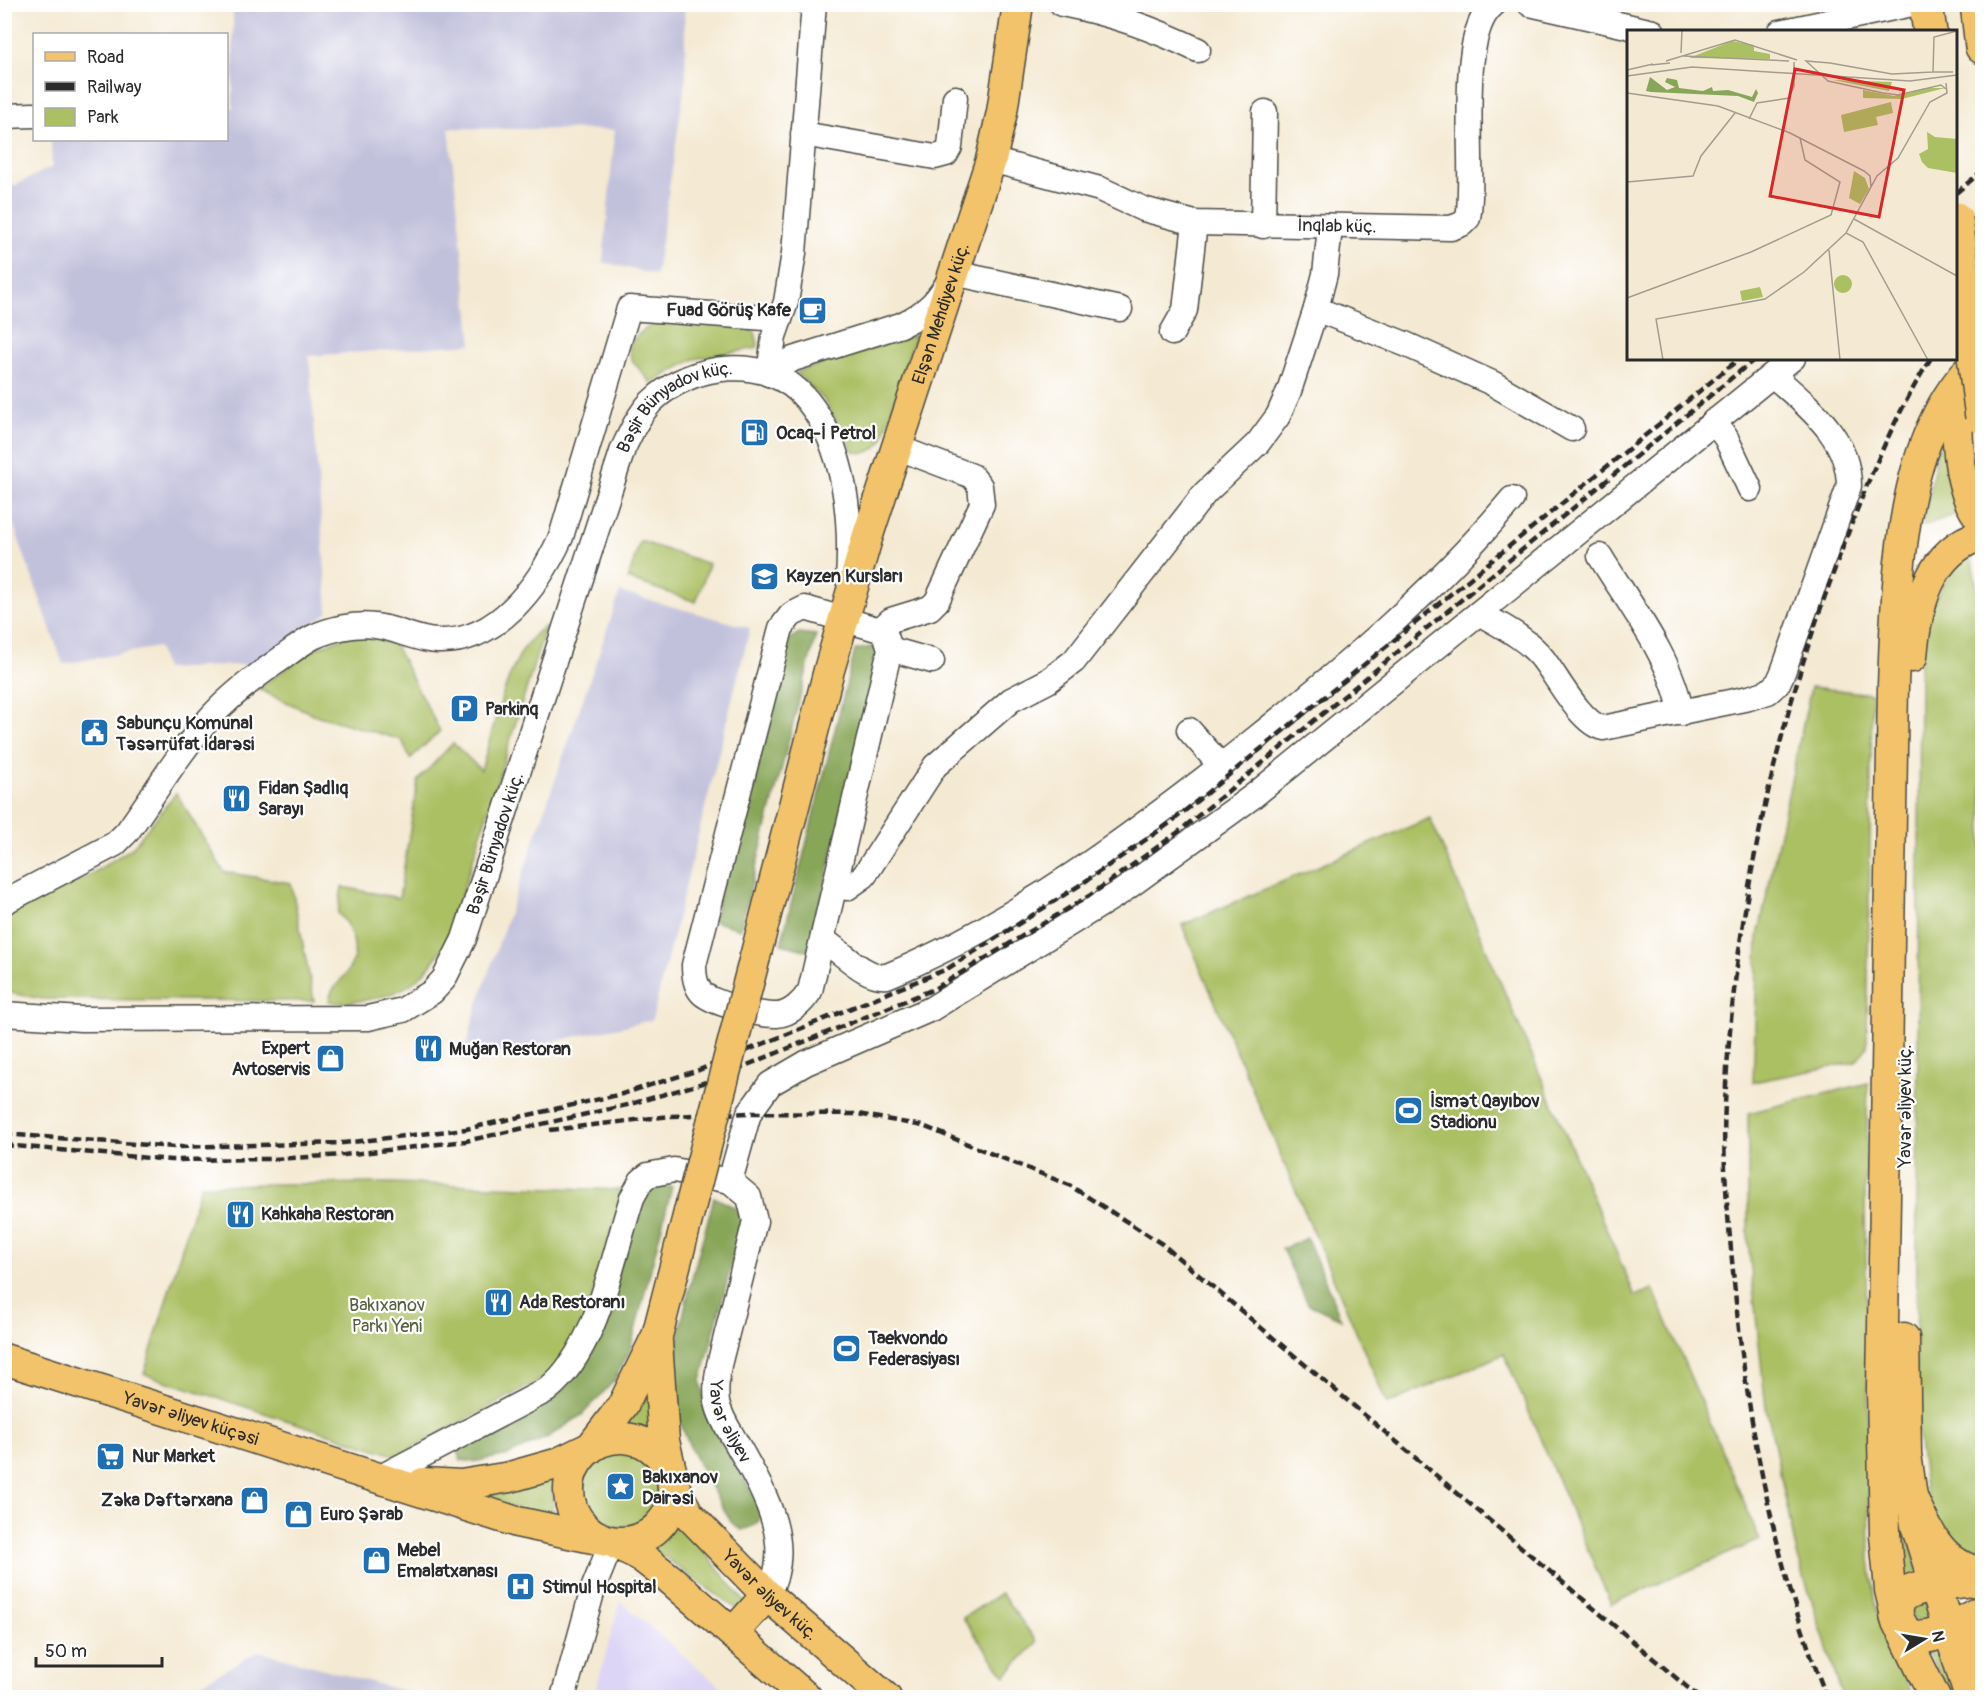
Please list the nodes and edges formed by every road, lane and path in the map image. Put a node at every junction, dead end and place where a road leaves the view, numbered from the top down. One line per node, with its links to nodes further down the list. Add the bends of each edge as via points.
1 (814, 4): 18 (street)
2 (1018, 4): 19 (main road, Elşən Mehdiyev küç.)
3 (1062, 4): 13 (street, via 1110,14)
4 (1494, 4): 23 (street, İnqlab küç., via 1484,16 1471,52 1468,218 1451,228)
5 (1530, 4): 9 (street)
6 (1912, 4): 10 (street)
7 (1926, 4): 11 (highway)
8 (1977, 4): 12 (highway)
9 (1644, 30)
10 (1789, 30)
11 (1930, 30)
12 (1983, 47)
13 (1198, 50)
14 (956, 98): 18 (street, via 950,147 946,154 935,157)
15 (1265, 112): 21 (street)
16 (33, 115): 17 (street)
17 (4, 116)
18 (802, 134): 27 (street, via 791,276)
19 (991, 160): 20 (street, İnqlab küç., via 1100,189 1143,209); 24 (main road, Elşən Mehdiyev küç.)
20 (1195, 223): 21 (street, İnqlab küç.); 28 (street, via 1185,310)
21 (1263, 226): 23 (street, İnqlab küç.)
22 (1957, 226): 33 (highway, bridge)
23 (1330, 228): 26 (street)
24 (954, 273): 25 (street); 31 (street, via 929,310 916,318 792,359); 36 (main road, Elşən Mehdiyev küç.)
25 (1120, 309)
26 (1316, 309): 35 (street, via 1491,383); 50 (street, via 1289,391 1269,430 1205,493 1074,661 1048,681 1020,693 953,748 924,780 864,876 847,888)
27 (780, 319): 31 (street); 51 (street, via 629,308 561,537 544,572 525,598 495,622 454,640 436,642 376,626 357,626 314,637 255,677 210,717 115,844)
28 (1172, 333)
29 (1791, 360): 32 (street)
30 (1973, 365): 39 (main road, via 1957,406 1969,500); 42 (main road, Yavər Əliyev küç., via 1939,412 1921,461 1904,533)
31 (769, 374): 44 (street, Bəşir Bünyadov küç., via 795,388 807,400 830,440 838,466 848,517); 53 (street, Bəşir Bünyadov küç., via 733,368 696,374 661,394 632,429 464,939 444,979 432,992 403,1010 349,1020 81,1019)
32 (1774, 375): 34 (street); 47 (street, via 1833,435 1849,473 1846,497 1778,683 1768,692 1749,698)
33 (1983, 417)
34 (1714, 421): 37 (street); 43 (street)
35 (1572, 429)
36 (896, 447): 44 (main road, Elşən Mehdiyev küç.); 45 (street, via 972,476 980,486 982,504 937,601 930,608 901,615)
37 (1750, 489)
38 (1512, 499): 49 (street, via 1473,547 1316,690)
39 (1982, 520): 42 (main road, via 1957,526 1925,549)
40 (1983, 535): 60 (main road, Yavər Əliyev küç., via 1956,546 1928,583 1915,630 1910,683 1903,1408)
41 (1600, 556): 47 (street, via 1668,668)
42 (1897, 612): 66 (main road, Yavər Əliyev küç., via 1892,708 1882,1435 1886,1565)
43 (1479, 613): 47 (street, via 1526,641 1595,727); 54 (street, via 1252,797 1121,892 931,1009 806,1063 770,1084 749,1113)
44 (844, 618): 45 (street); 52 (street, via 806,608 791,615 781,628 695,954 694,976 701,992 713,1000 762,1013 783,1013 804,1001 810,991); 55 (main road, Elşən Mehdiyev küç., bridge)
45 (885, 640): 46 (street); 50 (street)
46 (932, 661)
47 (1681, 713)
48 (1189, 730): 49 (street)
49 (1221, 766): 52 (street, via 1160,814 1072,874 987,927 905,969 887,976 870,975)
50 (835, 886): 52 (street)
51 (4, 902)
52 (824, 940)
53 (4, 1014)
54 (730, 1181): 58 (street, via 674,1170 648,1175 632,1198 589,1335 563,1377 547,1390); 64 (street, Yavər Əliyev, via 749,1197 755,1221 719,1365 717,1401 772,1513 778,1565)
55 (657, 1336): 57 (main road, via 623,1405); 59 (main road, via 660,1410)
56 (4, 1359): 58 (main road, Yavər Əliyev küçəsi)
57 (591, 1447): 58 (main road, via 556,1464 480,1483); 59 (main road, via 606,1440 639,1441 654,1449); 61 (main road, via 573,1472 570,1502 585,1528)
58 (379, 1478): 61 (main road, via 517,1522)
59 (672, 1478): 61 (main road, via 672,1504 659,1526 638,1540); 64 (main road, Yavər Əliyev küç., via 689,1515)
60 (1910, 1496): 62 (highway, via 1940,1550 1961,1567); 63 (main road, Yavər Əliyev küç.)
61 (612, 1542): 69 (main road, via 645,1560); 71 (street, via 593,1589)
62 (1983, 1576): 63 (highway)
63 (1935, 1586): 66 (highway, via 1901,1597); 68 (main road, Yavər Əliyev küç.)
64 (766, 1595): 69 (main road); 73 (main road, Yavər Əliyev küç.)
65 (1983, 1612): 68 (highway)
66 (1897, 1620): 68 (highway, via 1914,1637); 74 (main road, Yavər Əliyev küç.)
67 (1983, 1624): 70 (main road, via 1977,1640 1976,1662)
68 (1949, 1628): 75 (main road, Yavər Əliyev küç.)
69 (734, 1632): 72 (main road)
70 (1983, 1693)
71 (563, 1698)
72 (807, 1698)
73 (886, 1698)
74 (1935, 1698)
75 (1970, 1698)

